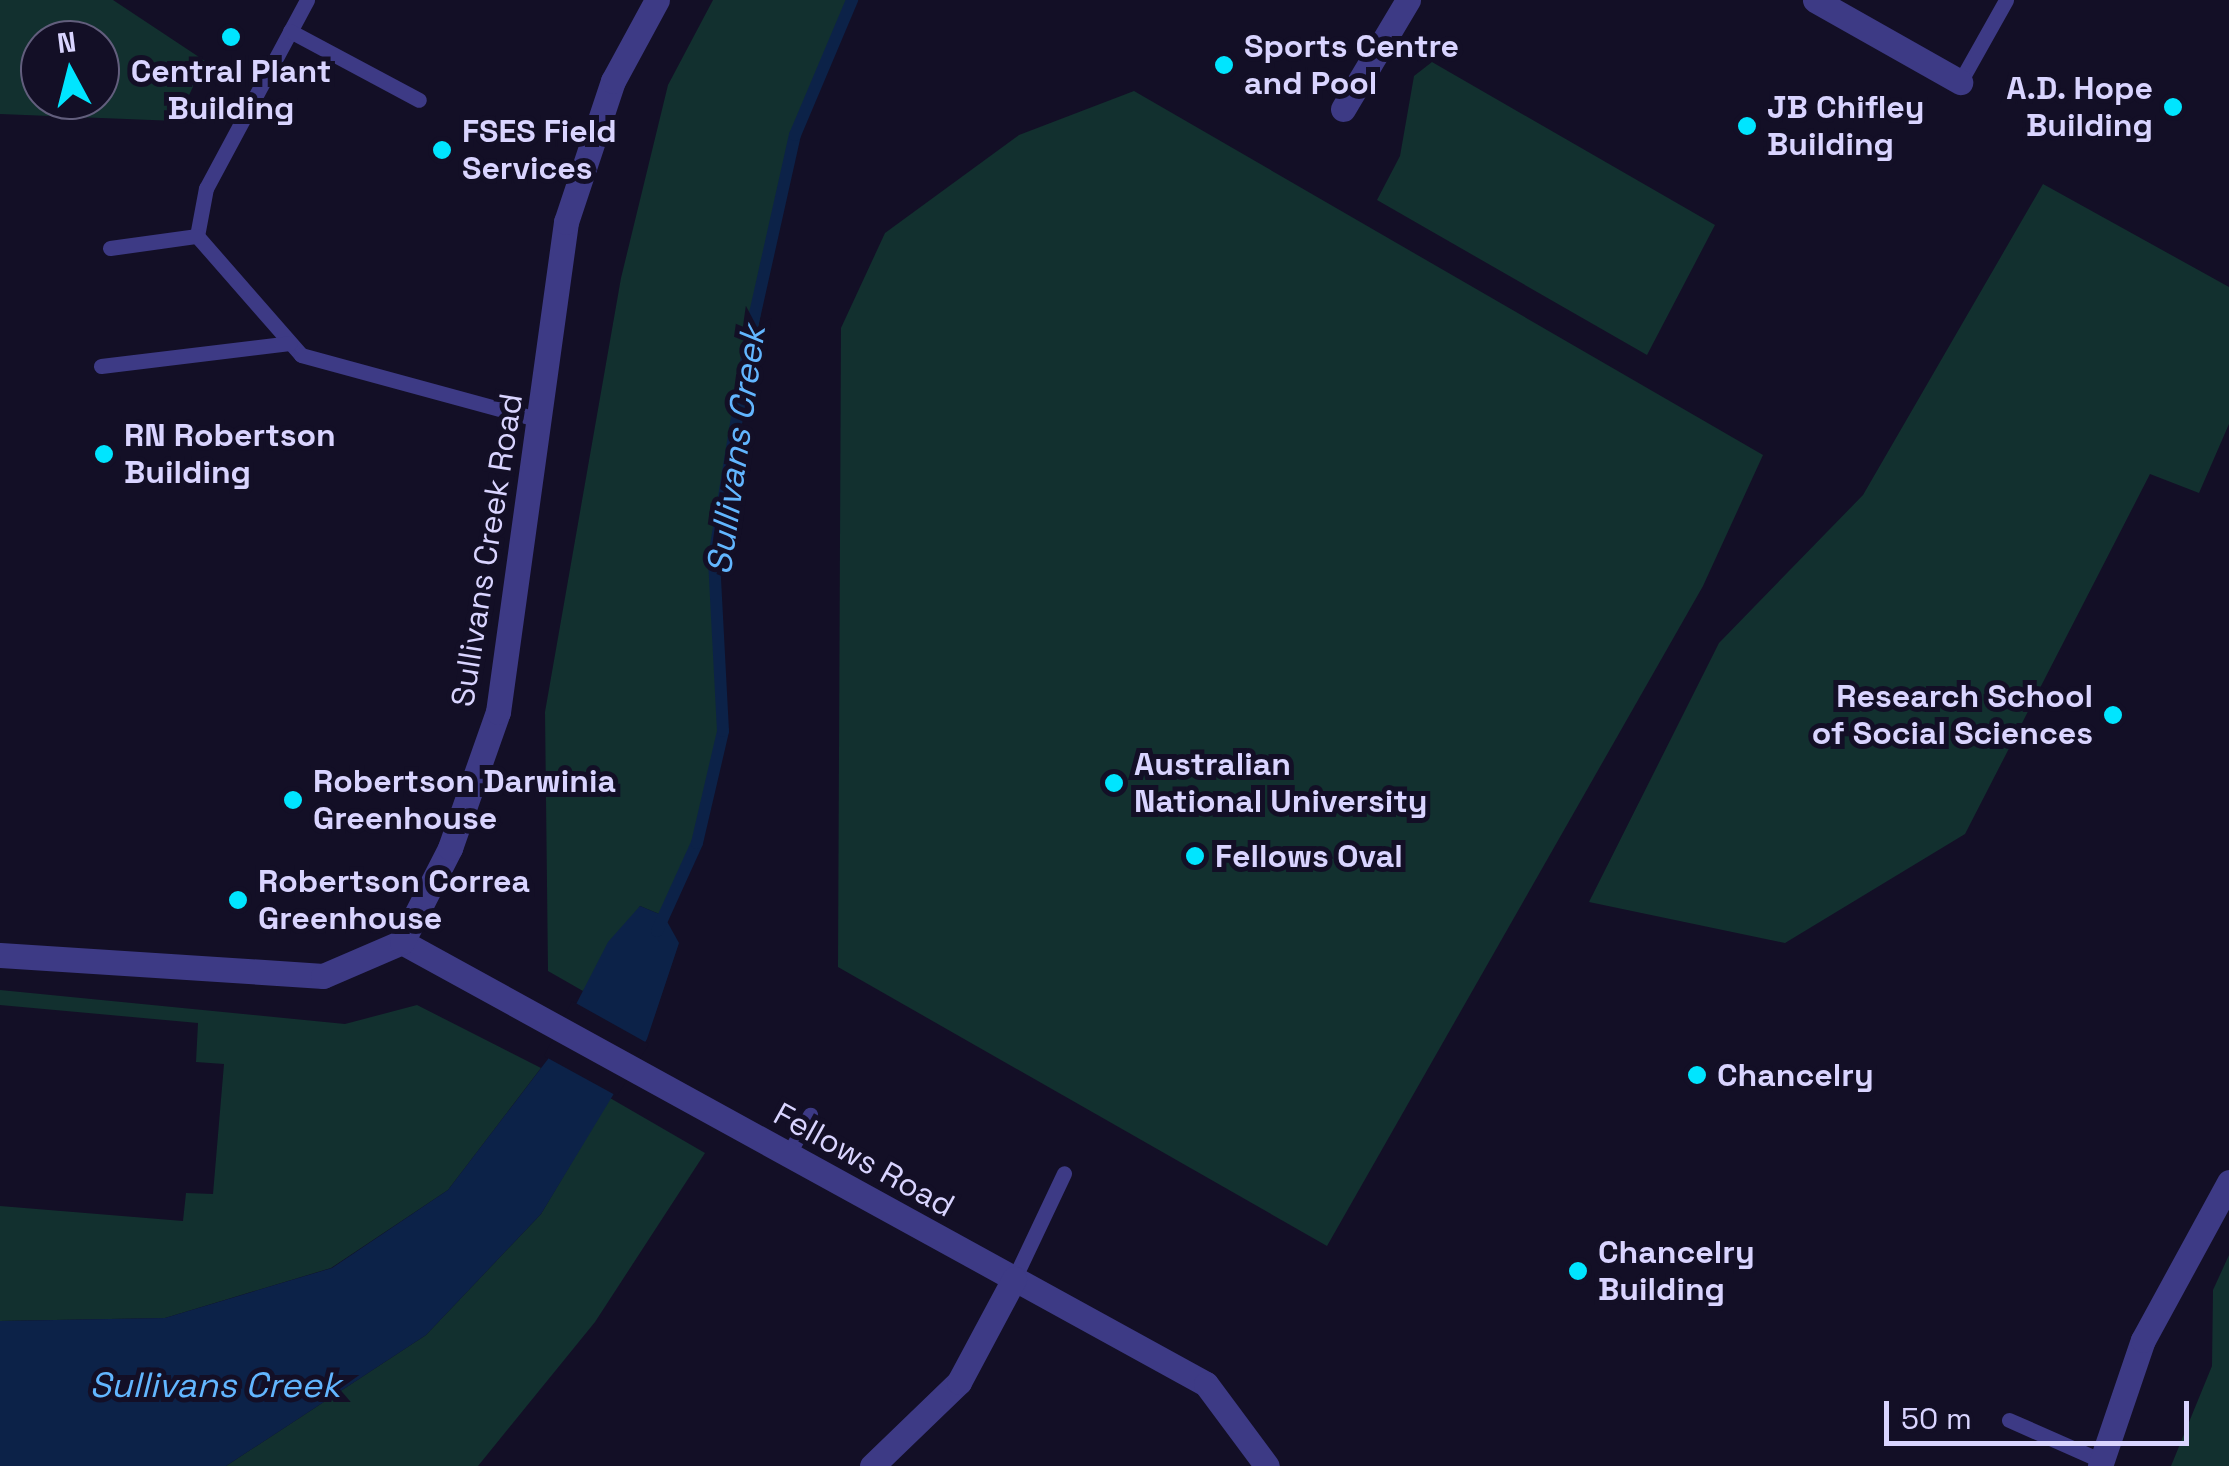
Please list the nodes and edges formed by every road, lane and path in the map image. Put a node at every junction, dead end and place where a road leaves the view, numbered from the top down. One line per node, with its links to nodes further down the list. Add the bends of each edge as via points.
1 (307, 0): 6 (lane)
2 (657, 0): 14 (street, Sullivans Creek Road, via 584,154)
3 (1408, 0): 9 (street)
4 (1815, 0): 7 (street)
5 (2006, 0): 7 (lane)
6 (290, 31): 8 (lane); 10 (lane, via 206,188)
7 (1960, 82)
8 (419, 100)
9 (1343, 108)
10 (197, 236): 11 (lane); 12 (lane)
11 (110, 248)
12 (290, 342): 13 (lane); 14 (lane, via 301,356)
13 (101, 366)
14 (541, 420): 15 (street, Sullivans Creek Road, via 498,712 450,848)
15 (402, 942): 16 (street, via 324,976); 18 (street, Fellows Road)
16 (0, 956)
17 (810, 1115): 18 (lane)
18 (788, 1156): 21 (street, Fellows Road)
19 (1064, 1172): 21 (lane)
20 (2229, 1182): 23 (street, via 2143,1340)
21 (1014, 1278): 24 (street, via 959,1382); 25 (street, Fellows Road, via 1206,1384)
22 (2009, 1420): 23 (lane)
23 (2101, 1464)
24 (872, 1466)
25 (1267, 1466)

